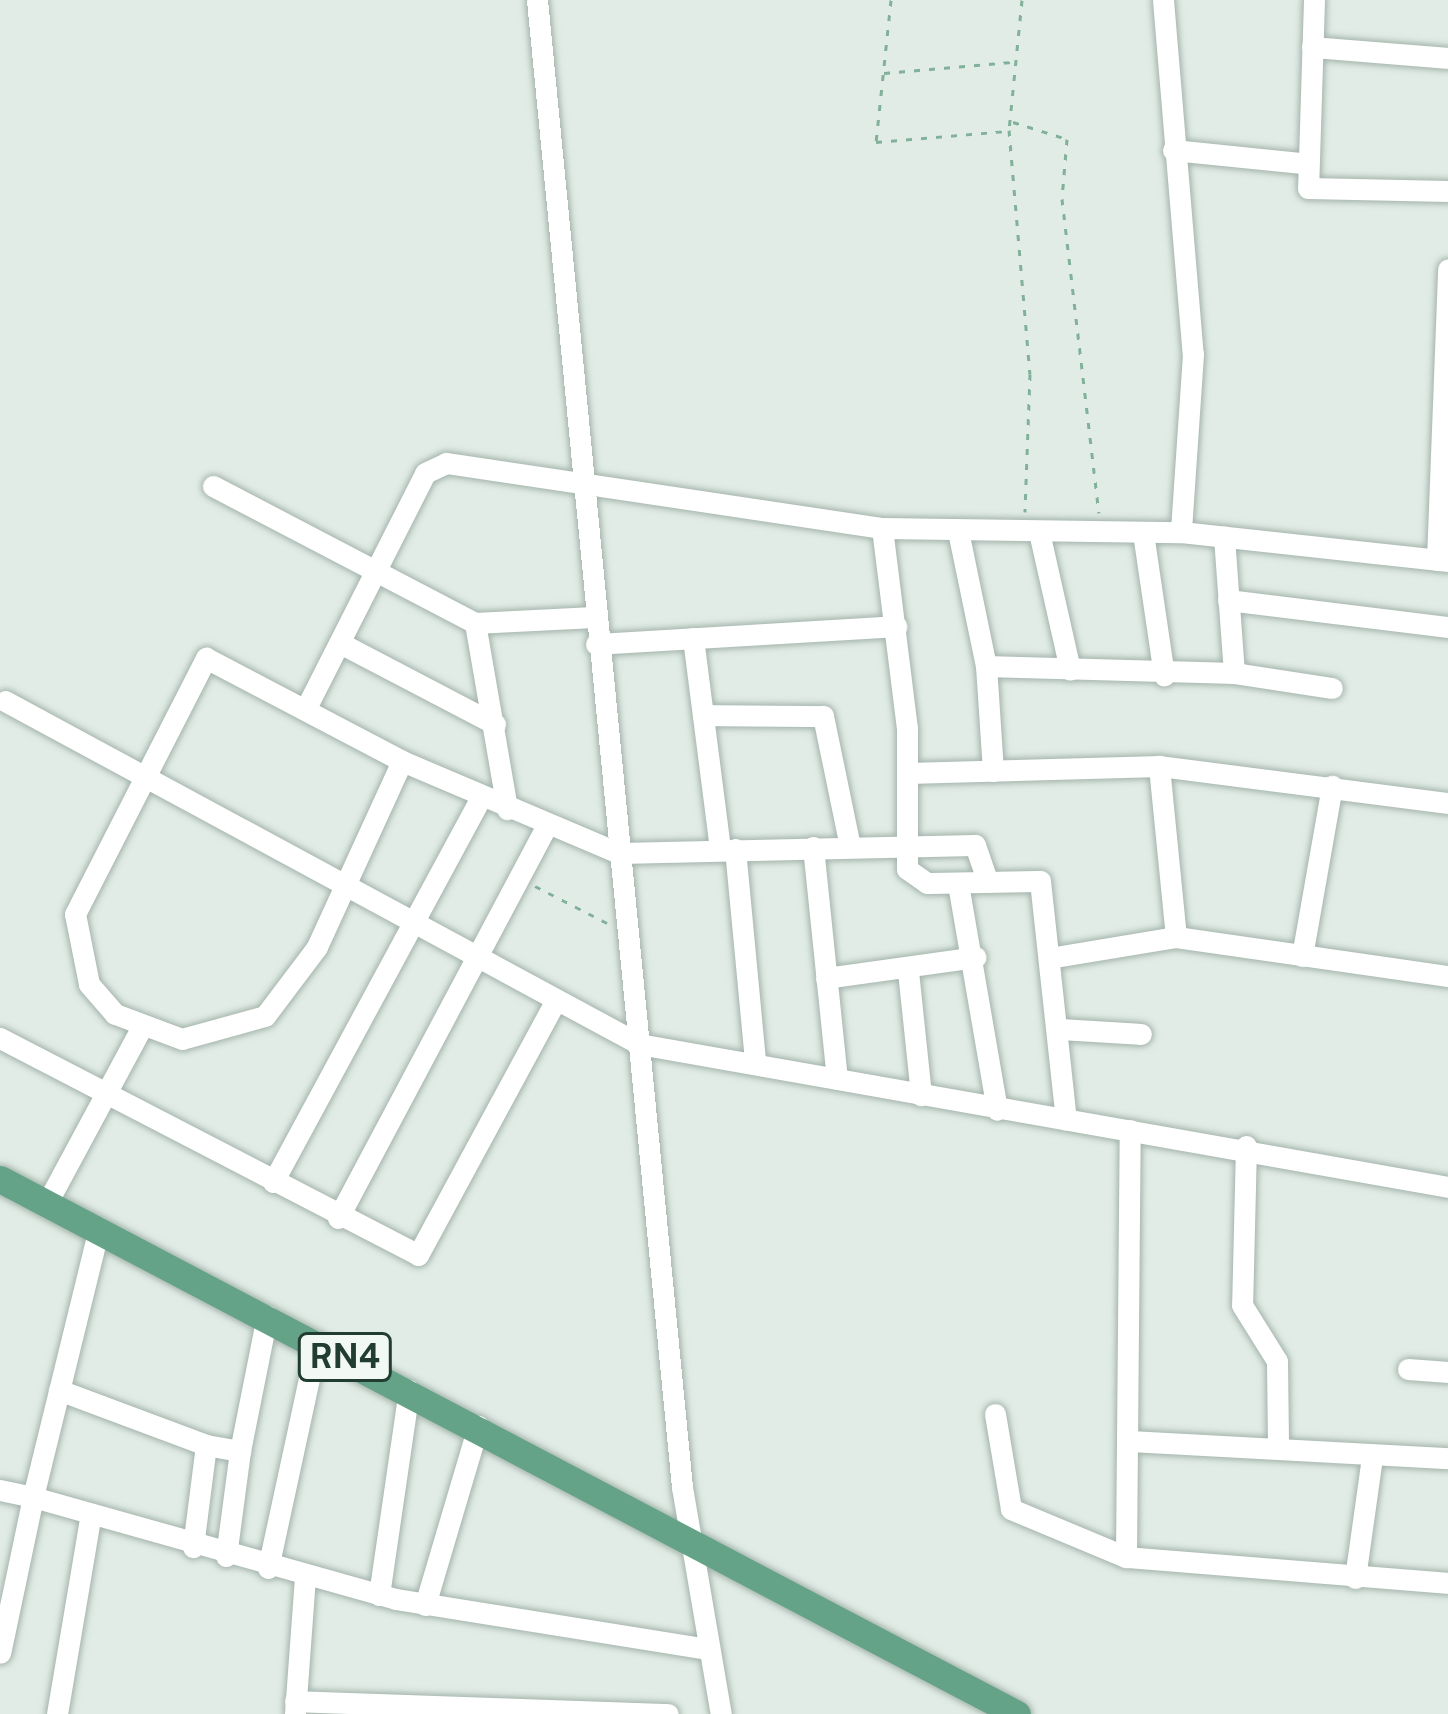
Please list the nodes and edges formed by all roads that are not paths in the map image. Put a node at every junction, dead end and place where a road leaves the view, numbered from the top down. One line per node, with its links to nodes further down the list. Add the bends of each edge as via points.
1 (537, 0): 10 (street)
2 (1163, 0): 6 (street)
3 (1314, 0): 4 (street)
4 (1312, 47): 5 (street); 7 (street)
5 (1448, 58)
6 (1172, 150): 7 (street); 15 (street, via 1193,354)
7 (1302, 163): 8 (street, via 1320,193)
8 (1448, 191)
9 (1448, 269): 18 (street)
10 (578, 485): 12 (street); 19 (street, via 434,466); 21 (street)
11 (213, 487): 19 (street)
12 (882, 528): 13 (street); 23 (street)
13 (958, 531): 14 (street); 28 (street)
14 (1032, 532): 16 (street); 29 (street)
15 (1181, 532): 16 (street); 17 (street)
16 (1143, 533): 31 (street)
17 (1224, 536): 18 (street); 20 (street)
18 (1443, 560)
19 (383, 570): 22 (street); 26 (street)
20 (1228, 600): 24 (street); 30 (street)
21 (592, 617): 22 (street); 27 (street)
22 (475, 623): 36 (street)
23 (896, 626): 25 (street); 40 (street)
24 (1448, 627)
25 (693, 638): 27 (street); 35 (street)
26 (340, 644): 34 (street); 36 (street)
27 (596, 644): 51 (street)
28 (986, 666): 29 (street); 39 (street)
29 (1070, 670): 31 (street)
30 (1234, 673): 31 (street); 32 (street)
31 (1165, 675)
32 (1332, 688)
33 (5, 701): 41 (street)
34 (306, 708): 37 (street); 41 (street, via 206,658)
35 (703, 715): 47 (street, via 823,716); 50 (street)
36 (496, 724): 45 (street)
37 (402, 761): 43 (street); 54 (street)
38 (1159, 766): 39 (street); 42 (street); 56 (street)
39 (993, 771): 40 (street)
40 (908, 773): 48 (street)
41 (140, 775): 54 (street); 65 (street, via 75,914 89,983)
42 (1332, 786): 44 (street); 58 (street)
43 (481, 798): 45 (street); 55 (street)
44 (1448, 803)
45 (507, 808): 46 (street)
46 (546, 827): 51 (street); 57 (street)
47 (850, 846): 48 (street); 49 (street)
48 (904, 846): 52 (street, via 980,846); 53 (street, via 917,880)
49 (813, 847): 50 (street); 63 (street)
50 (728, 849): 51 (street); 70 (street)
51 (619, 853): 69 (street)
52 (988, 882): 53 (street); 60 (street, via 1038,878)
53 (958, 884): 59 (street)
54 (347, 887): 55 (street); 65 (street, via 265,1016 182,1039)
55 (413, 921): 57 (street); 80 (street)
56 (1175, 937): 58 (street); 60 (street)
57 (474, 955): 64 (street); 82 (street)
58 (1302, 956): 62 (street)
59 (976, 957): 61 (street); 74 (street)
60 (1055, 958): 66 (street)
61 (908, 971): 63 (street); 73 (street)
62 (1448, 976)
63 (826, 978): 71 (street)
64 (556, 1000): 69 (street); 82 (street, via 428,1249 412,1255)
65 (141, 1028): 72 (street)
66 (1060, 1029): 67 (street); 75 (street)
67 (1141, 1034)
68 (0, 1038): 72 (street)
69 (639, 1044): 70 (street); 101 (street)
70 (755, 1061): 71 (street)
71 (837, 1079): 73 (street)
72 (107, 1095): 80 (street); 81 (street)
73 (921, 1095): 74 (street)
74 (997, 1110): 75 (street)
75 (1066, 1120): 76 (street)
76 (1130, 1130): 77 (street); 92 (street)
77 (1246, 1147): 79 (street); 94 (street, via 1242,1305 1277,1361)
78 (0, 1179): 81 (main road, RN4)
79 (1447, 1179)
80 (273, 1182): 82 (street)
81 (48, 1201): 83 (main road, RN4)
82 (338, 1218)
83 (99, 1228): 84 (main road, RN4); 88 (street)
84 (266, 1316): 85 (main road, RN4); 95 (street)
85 (317, 1342): 89 (main road, RN4); 105 (street)
86 (1408, 1369): 87 (street)
87 (1448, 1372)
88 (59, 1390): 93 (street); 99 (street)
89 (409, 1390): 91 (main road, RN4); 109 (street)
90 (995, 1414): 104 (street, via 1011,1509)
91 (478, 1426): 101 (main road, RN4); 110 (street)
92 (1131, 1441): 94 (street); 104 (street)
93 (206, 1444): 95 (street); 102 (street)
94 (1278, 1449): 96 (street)
95 (241, 1451): 103 (street)
96 (1372, 1457): 97 (street); 107 (street)
97 (1448, 1458)
98 (0, 1490): 99 (street)
99 (33, 1496): 100 (street); 112 (street)
100 (91, 1514): 102 (street); 114 (street)
101 (689, 1537): 111 (street); 117 (main road, RN4)
102 (193, 1547): 103 (street)
103 (226, 1556): 105 (street)
104 (1126, 1558): 107 (street)
105 (268, 1568): 106 (street)
106 (305, 1578): 109 (street); 113 (street)
107 (1355, 1578): 108 (street)
108 (1447, 1586)
109 (379, 1595): 110 (street)
110 (425, 1605): 111 (street)
111 (709, 1649): 116 (street)
112 (0, 1653)
113 (295, 1707): 115 (street)
114 (57, 1714)
115 (668, 1714)
116 (721, 1714)
117 (1017, 1714)

